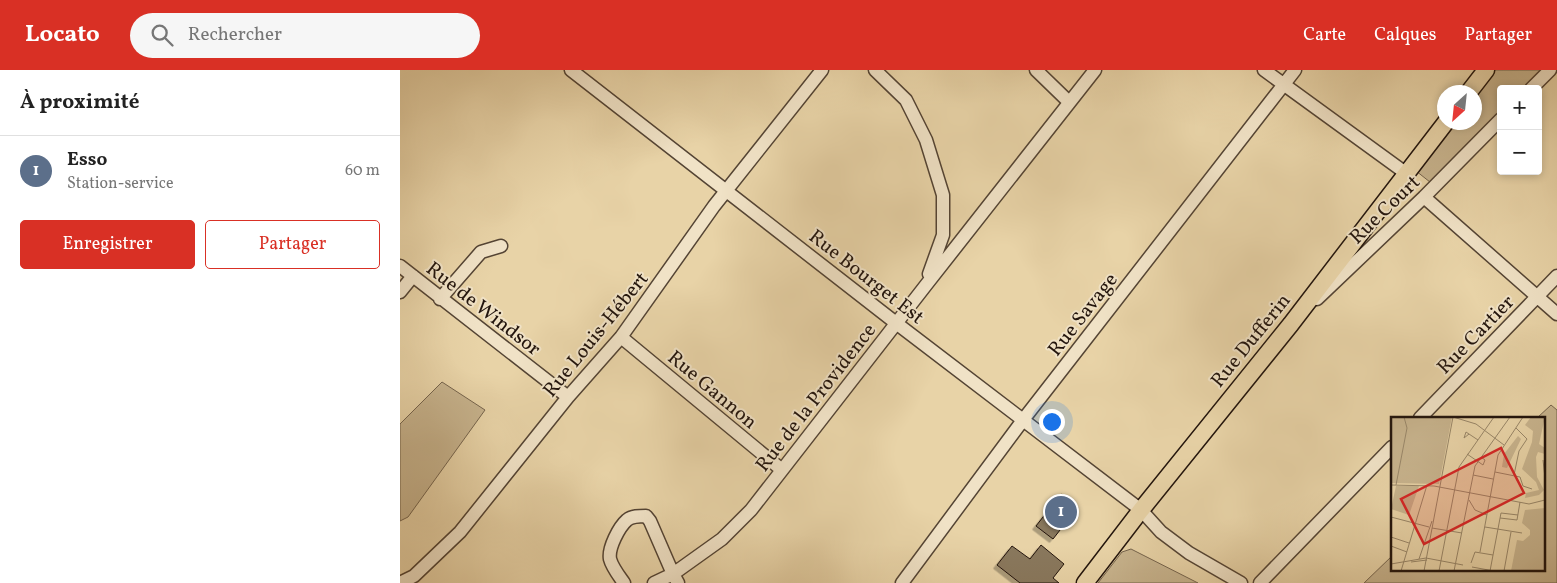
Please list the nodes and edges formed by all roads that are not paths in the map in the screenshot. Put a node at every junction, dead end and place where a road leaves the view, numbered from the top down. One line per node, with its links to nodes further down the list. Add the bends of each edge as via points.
1 (571, 70): 17 (street, Rue Bourget Est)
2 (822, 70): 17 (street, Rue Louis-Hébert)
3 (874, 70): 23 (street, via 906,100 926,140 943,195 943,235)
4 (1036, 70): 13 (street)
5 (1095, 70): 13 (street, Rue de la Providence)
6 (1264, 70): 10 (street)
7 (1295, 70): 10 (street, Rue Savage)
8 (1486, 70): 11 (main road)
9 (1550, 70): 12 (street)
10 (1284, 84): 16 (street); 33 (street, Rue Savage)
11 (1474, 85)
12 (1535, 85)
13 (1069, 102): 23 (street, Rue de la Providence)
14 (1497, 123): 18 (street, Rue Court)
15 (1440, 130): 16 (main road, Rue Dufferin)
16 (1407, 174): 29 (main road, Rue Dufferin)
17 (727, 191): 28 (street, Rue Bourget Est); 30 (street, Rue Louis-Hébert)
18 (1424, 197): 25 (street); 29 (street, Rue Court)
19 (501, 246): 26 (street, via 481,252)
20 (400, 266): 21 (street, Rue de Windsor)
21 (413, 276): 24 (street); 26 (street, Rue de Windsor)
22 (1557, 276): 25 (street, Rue Cartier)
23 (926, 285): 28 (street, Rue de la Providence)
24 (400, 292)
25 (1537, 296): 27 (street); 32 (street, Rue Cartier)
26 (440, 299): 31 (street, Rue de Windsor)
27 (1557, 314)
28 (896, 323): 33 (street, Rue Bourget Est); 35 (street, Rue de la Providence)
29 (1291, 324): 36 (main road, Rue Dufferin)
30 (621, 337): 31 (street, Rue Louis-Hébert); 35 (street, Rue Gannon)
31 (568, 397): 38 (street, Rue Louis-Hébert, via 460,532 414,576)
32 (1421, 417)
33 (1023, 420): 36 (street, Rue Bourget Est); 41 (street, Rue Savage)
34 (1391, 448): 44 (street)
35 (782, 470): 37 (street, Rue de la Providence, via 752,510)
36 (1142, 510): 42 (main road, Rue Dufferin); 43 (street, Rue Bourget Est, via 1161,532 1189,554)
37 (675, 579): 39 (street, via 650,521 646,516 633,517 617,534 610,551 612,563); 40 (street, Rue de la Providence)
38 (400, 583)
39 (624, 583)
40 (654, 583)
41 (902, 583)
42 (1085, 583)
43 (1241, 583)
44 (1260, 583)

